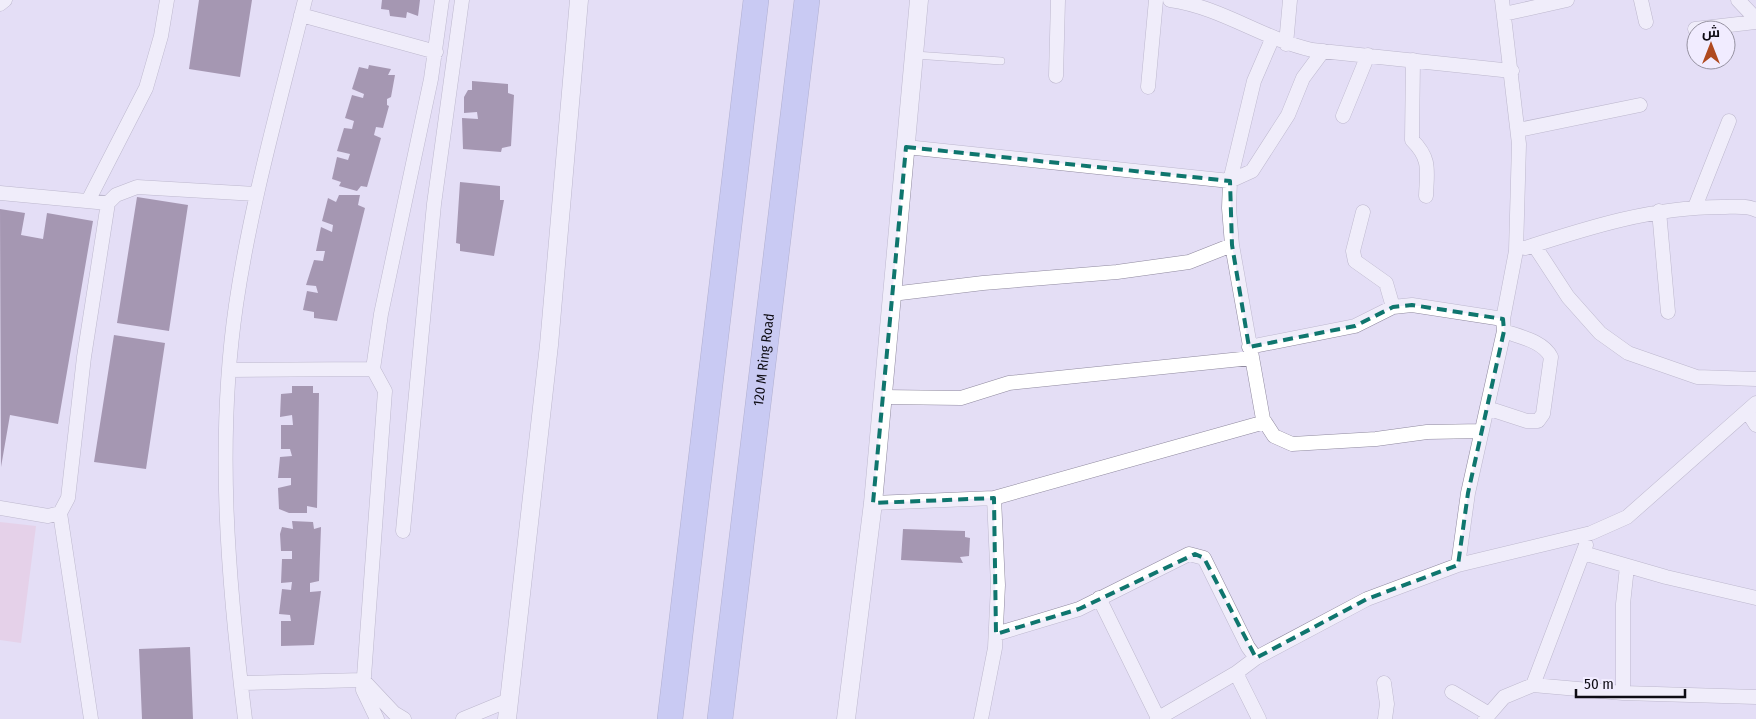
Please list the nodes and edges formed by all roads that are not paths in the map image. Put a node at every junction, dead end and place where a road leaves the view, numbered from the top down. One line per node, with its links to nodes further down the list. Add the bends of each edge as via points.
1 (5, 0): 19 (street)
2 (167, 0): 45 (street, via 161,36 146,88)
3 (305, 0): 21 (street)
4 (442, 0): 28 (street)
5 (462, 0): 72 (street, via 434,204)
6 (579, 0): 89 (street, via 550,335)
7 (756, 0): 98 (highway)
8 (807, 0): 99 (highway, 120 M Ring Road)
9 (919, 0): 29 (street)
10 (1058, 0): 34 (street)
11 (1156, 0): 35 (street)
12 (1170, 0): 18 (street)
13 (1290, 0): 26 (street)
14 (1502, 0): 20 (street)
15 (1567, 0): 20 (street)
16 (1641, 0): 23 (street)
17 (1738, 0): 22 (street)
18 (1184, 1): 25 (street, via 1248,24)
19 (0, 4)
20 (1504, 14): 33 (street)
21 (301, 15): 28 (street); 43 (street)
22 (1756, 20): 24 (street)
23 (1646, 22)
24 (1736, 23)
25 (1273, 37): 26 (street); 41 (street, via 1254,82)
26 (1286, 44): 27 (street)
27 (1322, 51): 30 (street); 41 (street, via 1303,78 1288,115 1252,171)
28 (436, 52): 59 (street, via 381,314)
29 (914, 55): 32 (lane); 40 (street)
30 (1368, 55): 31 (street); 37 (street)
31 (1413, 60): 33 (street); 44 (street, via 1412,140 1425,153)
32 (1001, 61)
33 (1512, 71): 39 (street)
34 (1056, 76)
35 (1148, 87)
36 (1640, 105): 39 (street)
37 (1343, 116)
38 (1729, 121): 47 (street)
39 (1518, 130): 53 (street)
40 (906, 147): 41 (street); 54 (street)
41 (1230, 181): 51 (street)
42 (0, 193): 45 (street)
43 (256, 194): 46 (street, via 137,187 116,195); 60 (street, via 236,307)
44 (1426, 196)
45 (88, 201): 46 (street)
46 (108, 203): 71 (street, via 84,357 68,498)
47 (1695, 207): 48 (street); 49 (street)
48 (1756, 210)
49 (1659, 211): 52 (street); 56 (street)
50 (1363, 212): 55 (street, via 1353,251 1355,261 1386,283)
51 (1232, 245): 54 (street, via 1189,262); 58 (street)
52 (1534, 245): 53 (street); 61 (street, via 1568,298 1600,334 1628,353 1697,377)
53 (1516, 251): 57 (street)
54 (892, 294): 62 (street)
55 (1393, 307): 57 (street, via 1412,305); 58 (street, via 1355,326)
56 (1668, 312)
57 (1504, 325): 64 (street); 64 (street, via 1541,345 1551,357 1543,414 1538,421 1527,421)
58 (1250, 352): 62 (street, via 1009,384 961,398); 65 (street)
59 (373, 369): 60 (street); 82 (street, via 385,391)
60 (229, 370): 83 (street, via 224,477)
61 (1756, 379)
62 (883, 397): 69 (street)
63 (1752, 407): 66 (street); 73 (street, via 1627,517)
64 (1487, 408): 67 (street)
65 (1265, 422): 67 (street, via 1274,436 1292,444 1427,432); 68 (street)
66 (1756, 425)
67 (1482, 431): 75 (street, via 1468,492)
68 (994, 498): 69 (street); 79 (street, via 998,585)
69 (874, 503): 100 (street)
70 (0, 508): 71 (street, via 48,516)
71 (60, 514): 92 (street)
72 (403, 530)
73 (1590, 533): 74 (street); 75 (street)
74 (1583, 553): 76 (street); 85 (street)
75 (1458, 565): 80 (street, via 1367,599)
76 (1627, 566): 78 (street); 87 (street, via 1623,604)
77 (1099, 598): 79 (street, via 1078,609); 80 (street, via 1189,554 1200,555); 91 (street)
78 (1756, 598)
79 (996, 634): 101 (street)
80 (1256, 658): 81 (street)
81 (1236, 673): 91 (street); 102 (street)
82 (363, 680): 83 (street); 94 (street, via 363,690); 95 (street, via 394,713)
83 (241, 683): 93 (street)
84 (1384, 683): 103 (street)
85 (1533, 685): 87 (street); 90 (street, via 1504,698)
86 (1452, 692): 90 (street)
87 (1624, 693): 88 (street)
88 (1756, 697)
89 (509, 700): 96 (street); 97 (street)
90 (1487, 716)
91 (1157, 718)
92 (91, 719)
93 (245, 719)
94 (377, 719)
95 (404, 719)
96 (464, 719)
97 (507, 719)
98 (670, 719)
99 (720, 719)
100 (846, 719)
101 (981, 719)
102 (1259, 719)
103 (1385, 719)

